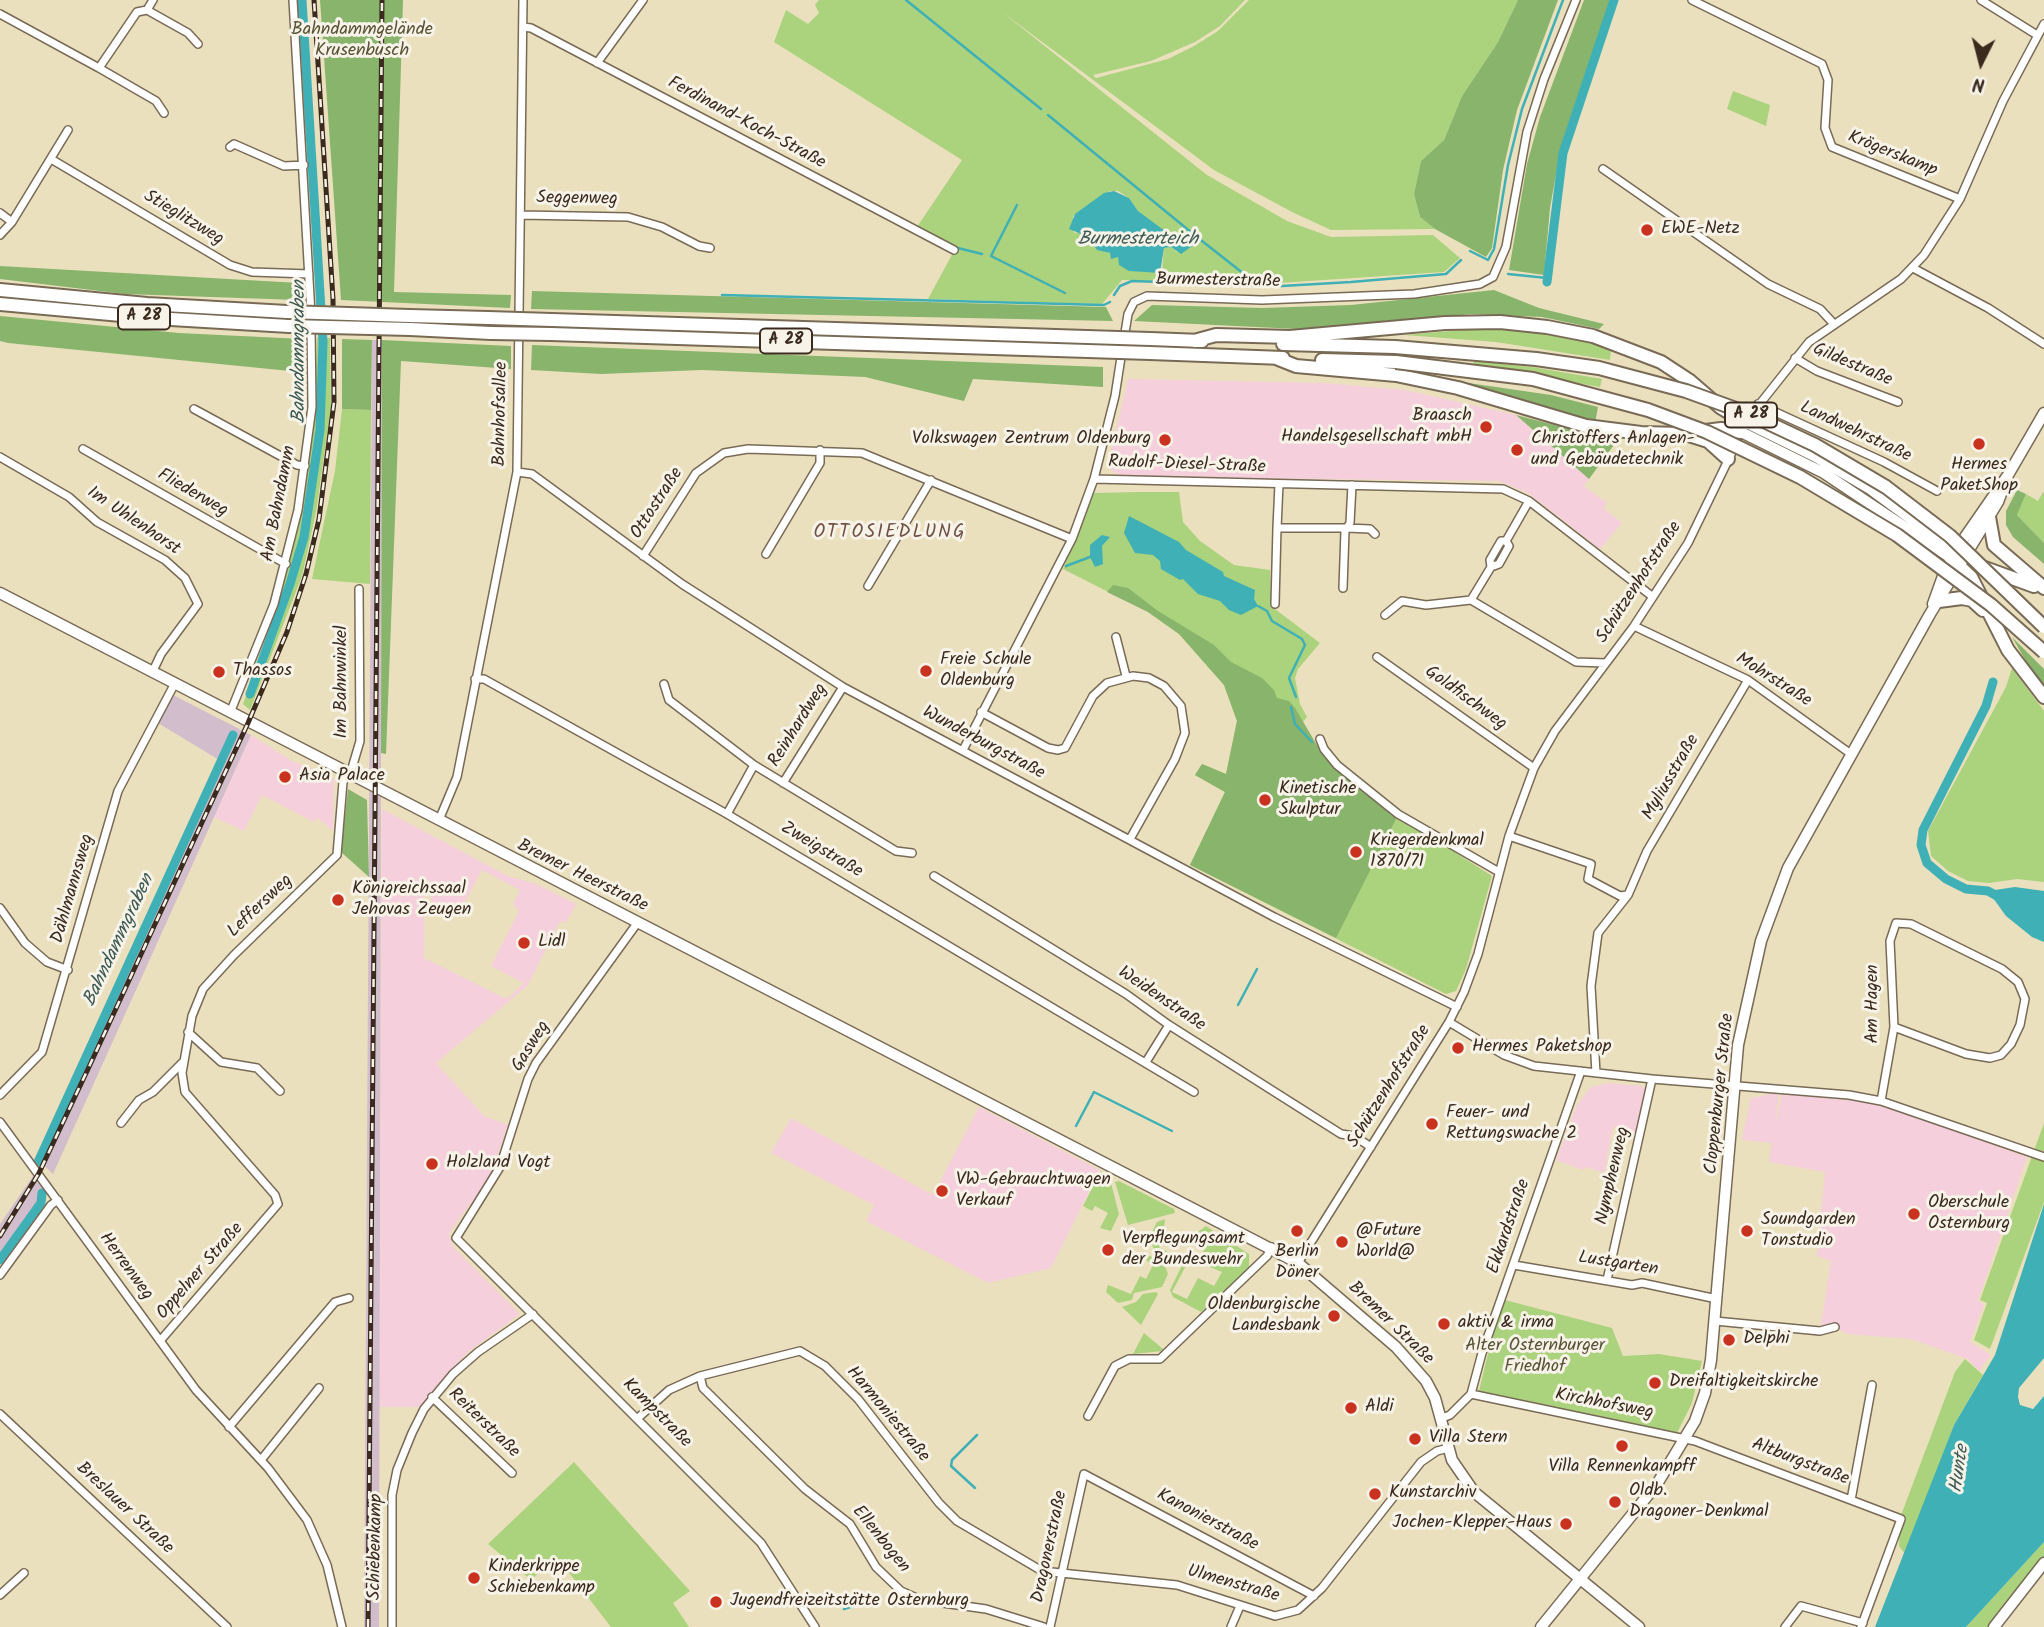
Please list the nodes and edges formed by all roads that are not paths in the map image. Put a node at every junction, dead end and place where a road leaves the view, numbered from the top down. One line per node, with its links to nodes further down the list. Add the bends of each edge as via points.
1 (153, 0): 8 (street)
2 (293, 0): 20 (street, Am Bahndamm)
3 (523, 0): 11 (street, Bahnhofsallee)
4 (643, 0): 14 (street)
5 (1576, 0): 52 (street, Burmesterstraße, via 1527,132 1506,247 1493,277 1480,284 1414,294 1140,299 1128,314 1115,396)
6 (1692, 0): 22 (street, Krögerskamp, via 1822,64 1828,80 1825,128 1832,147)
7 (1981, 0): 12 (street)
8 (147, 10): 13 (street, via 188,33); 15 (street, via 137,12)
9 (0, 14): 15 (street)
10 (2044, 24): 12 (street, Schützenhofstraße)
11 (523, 27): 14 (street, Ferdinand-Koch-Straße); 24 (street, Bahnhofsallee)
12 (2037, 35): 22 (street, Schützenhofstraße)
13 (198, 44)
14 (597, 63): 28 (street, Ferdinand-Koch-Straße)
15 (99, 68): 16 (street, via 156,101)
16 (164, 113)
17 (68, 130): 19 (street)
18 (230, 147): 20 (street, via 234,144 284,166)
19 (51, 159): 25 (street); 30 (street, Stieglitzweg, via 230,265 252,272)
20 (304, 164): 30 (street, Am Bahndamm)
21 (1603, 169): 33 (street, via 1768,284 1821,309)
22 (1960, 199): 29 (street, Schützenhofstraße)
23 (0, 213): 25 (street)
24 (521, 215): 27 (street, Seggenweg, via 628,217); 50 (street, Bahnhofsallee)
25 (12, 222): 26 (street)
26 (0, 235)
27 (710, 247)
28 (954, 250)
29 (1913, 268): 33 (street, Schützenhofstraße); 36 (street)
30 (310, 274): 49 (street, Am Bahndamm, via 312,387)
31 (0, 290): 35 (highway, A 28, bridge, via 287,312)
32 (0, 304): 35 (highway, A 28, bridge, via 289,326)
33 (1833, 323): 38 (street, Schützenhofstraße)
34 (1194, 341): 35 (highway, A 28, bridge); 43 (highway, via 1216,335 1290,337 1445,323 1547,327 1593,336 1661,362); 80 (highway, A 28, bridge, via 1395,347 1536,359 1599,368 1686,391 1776,426 1854,467 1923,514)
35 (1087, 344): 37 (highway, A 28, bridge, via 1150,353)
36 (2044, 344)
37 (1276, 358): 44 (highway, via 1296,366 1396,375 1458,388 1586,426); 82 (highway, A 28, bridge, via 1396,362 1533,379 1648,410 1707,432 1800,477 1897,535 1991,605)
38 (1795, 358): 39 (street, Gildestraße); 40 (street, Schützenhofstraße)
39 (1898, 402)
40 (1758, 404): 43 (street, Schützenhofstraße); 56 (street, Landwehrstraße)
41 (194, 409): 49 (street)
42 (2044, 413): 51 (street, Cloppenburger Straße)
43 (1744, 428): 44 (highway); 48 (street, Schützenhofstraße); 65 (street, via 1841,471)
44 (1682, 434): 48 (highway, via 1702,438)
45 (83, 449): 66 (street, Fliederweg)
46 (820, 450): 53 (street, Ottostraße, via 862,453); 63 (street, via 820,463); 64 (street, Ottostraße, via 748,449 711,460 689,482)
47 (0, 457): 85 (street, Im Uhlenhorst, via 69,497 97,522 165,560 185,578 198,604)
48 (1728, 459): 72 (street, Schützenhofstraße, via 1688,543)
49 (305, 466): 66 (street, Am Bahndamm)
50 (517, 472): 64 (street, Wunderburgstraße, via 532,474); 87 (street, Bahnhofsallee)
51 (2008, 475): 58 (street, Cloppenburger Straße); 65 (street, Cloppenburger Straße)
52 (1094, 479): 54 (street, Rudolf-Diesel-Straße); 62 (street, Burmesterstraße)
53 (931, 480): 62 (street, Ottostraße); 67 (street)
54 (1279, 484): 55 (street, Rudolf-Diesel-Straße); 59 (street, Rudolf-Diesel-Straße)
55 (1352, 485): 57 (street, Rudolf-Diesel-Straße, via 1503,489); 60 (street)
56 (1937, 491)
57 (1529, 501): 72 (street, Rudolf-Diesel-Straße); 73 (street, via 1506,541 1509,546 1499,564 1491,567)
58 (1989, 517): 65 (street, Cloppenburger Straße); 70 (highway, via 1994,545)
59 (1277, 528): 60 (street); 75 (street, Rudolf-Diesel-Straße)
60 (1347, 528): 61 (street, via 1370,529); 68 (street)
61 (1375, 534)
62 (1072, 539): 93 (street, Burmesterstraße)
63 (766, 554)
64 (643, 556): 91 (street, Wunderburgstraße)
65 (1958, 558): 70 (highway); 74 (street, Cloppenburger Straße); 76 (street, Cloppenburger Straße, via 1939,583); 78 (highway)
66 (286, 564): 94 (street, Am Bahndamm)
67 (868, 586)
68 (1343, 588)
69 (359, 589): 100 (street, Im Bahnwinkel, via 361,729)
70 (2044, 589)
71 (2, 597): 85 (street, Bremer Heerstraße)
72 (1653, 597): 79 (street, Schützenhofstraße)
73 (1471, 600): 77 (street, via 1426,605 1402,601); 84 (street, via 1576,662)
74 (1939, 601): 76 (street, Cloppenburger Straße); 78 (highway, via 1972,600)
75 (1275, 604)
76 (1930, 614): 97 (street, Cloppenburger Straße)
77 (1385, 615)
78 (1990, 618): 92 (highway, via 2017,664)
79 (1634, 626): 84 (street, Schützenhofstraße); 88 (street, Mohrstraße)
80 (2044, 626)
81 (1116, 637): 86 (street)
82 (2044, 652)
83 (1377, 657): 99 (street, Goldfischweg)
84 (1606, 663): 99 (street, Schützenhofstraße, via 1555,731)
85 (151, 674): 90 (street, Bremer Heerstraße)
86 (1126, 676): 93 (street, via 1097,691 1065,748 1058,750); 105 (street, via 1164,685 1181,706 1185,722 1182,745)
87 (475, 679): 102 (street, Zweigstraße, via 485,679); 103 (street, Bahnhofsallee, via 457,777)
88 (1748, 680): 97 (street, Mohrstraße); 109 (street, Myliusstraße, via 1652,843)
89 (664, 684): 98 (street, via 669,700)
90 (174, 685): 94 (street, Bremer Heerstraße); 112 (street, Dählmannsweg, via 118,791)
91 (843, 687): 96 (street, Wunderburgstraße); 101 (street, Reinhardweg)
92 (2044, 697)
93 (981, 712): 96 (street, Burmesterstraße)
94 (230, 713): 100 (street, Bremer Heerstraße)
95 (1320, 739): 107 (street, via 1337,765 1398,814)
96 (963, 750): 105 (street, Wunderburgstraße)
97 (1851, 754): 123 (street, Cloppenburger Straße, via 1788,868 1761,942 1741,1027)
98 (754, 765): 101 (street); 102 (street)
99 (1534, 768): 104 (street, Schützenhofstraße)
100 (348, 774): 103 (street, Bremer Heerstraße); 117 (street, Leffersweg, via 343,782 334,859 210,980 196,1001)
101 (782, 783): 106 (street, via 896,851)
102 (727, 814): 119 (street, Zweigstraße)
103 (439, 820): 111 (street, Bremer Heerstraße)
104 (1509, 836): 107 (street, Schützenhofstraße); 109 (street, via 1591,864 1588,879 1620,896)
105 (1130, 839): 113 (street, Wunderburgstraße)
106 (912, 853)
107 (1499, 872): 113 (street, Schützenhofstraße, via 1473,970)
108 (934, 876): 115 (street, Weidenstraße)
109 (1628, 895): 121 (street, Myliusstraße, via 1598,933 1591,986)
110 (0, 908): 112 (street, via 25,943 47,962)
111 (638, 922): 134 (street, Bremer Heerstraße); 136 (street, Gasweg, via 536,1063 500,1167)
112 (68, 970): 127 (street, Dählmannsweg, via 42,1052)
113 (1457, 1007): 114 (street, Schützenhofstraße)
114 (1449, 1022): 120 (street, via 1518,1062); 132 (street, Schützenhofstraße)
115 (1169, 1025): 119 (street); 132 (street, Weidenstraße, via 1341,1134)
116 (1894, 1027): 116 (street, Am Hagen, via 1966,1054 2001,1055 2011,1044 2024,1012 2023,991 2002,969 1911,924 1896,923 1891,934); 128 (street, Am Hagen)
117 (188, 1032): 118 (street, Leffersweg); 124 (street, via 221,1062 257,1068)
118 (184, 1061): 125 (street, Leffersweg, via 181,1083); 130 (street, via 139,1100)
119 (1146, 1062): 126 (street, Zweigstraße)
120 (1581, 1072): 121 (street); 139 (street, Ekkardstraße)
121 (1596, 1073): 122 (street)
122 (1652, 1079): 123 (street); 141 (street, Nymphenweg)
123 (1734, 1086): 128 (street); 143 (street, Cloppenburger Straße)
124 (280, 1091)
125 (185, 1092): 147 (street, Oppelner Straße, via 278,1204)
126 (1194, 1092)
127 (0, 1096)
128 (1881, 1101): 133 (street)
129 (0, 1122): 131 (street, Herrenweg)
130 (121, 1123)
131 (3, 1131): 135 (street, Herrenweg)
132 (1371, 1147): 138 (street, Schützenhofstraße)
133 (2044, 1157)
134 (1151, 1186): 137 (street, Bremer Straße)
135 (58, 1200): 140 (street); 147 (street, Herrenweg)
136 (456, 1238): 144 (street, Kampstraße)
137 (1272, 1247): 138 (street, Bremer Straße); 154 (street, via 1160,1359 1129,1359 1115,1366)
138 (1298, 1263): 156 (street, Bremer Straße, via 1408,1358 1432,1389)
139 (1514, 1265): 141 (street, Lustgarten); 151 (street, Ekkardstraße)
140 (0, 1275)
141 (1607, 1280): 143 (street, Lustgarten)
142 (349, 1298): 157 (street, via 335,1302)
143 (1717, 1299): 145 (street, Cloppenburger Straße)
144 (533, 1314): 152 (street, Schiebenkamp, via 478,1352); 155 (street, Kampstraße)
145 (1715, 1321): 146 (street, via 1819,1331); 158 (street, Cloppenburger Straße, via 1705,1393)
146 (1835, 1327)
147 (160, 1341): 157 (street, Herrenweg)
148 (700, 1377): 155 (street, Harmoniestraße, via 669,1390); 166 (street, Harmoniestraße, via 800,1351 825,1366 858,1399 957,1521 1042,1571); 177 (street, Ellenbogen, via 703,1388 805,1489 850,1524 876,1567 901,1591 921,1600 986,1609)
149 (1872, 1385): 163 (street)
150 (319, 1388): 160 (street)
151 (1471, 1394): 156 (street); 158 (street, Kirchhofsweg)
152 (432, 1397): 161 (street, Reiterstraße); 175 (street, Schiebenkamp, via 407,1445 393,1487)
153 (0, 1414): 173 (street, Breslauer Straße)
154 (1088, 1416)
155 (638, 1418): 176 (street, Kampstraße, via 761,1542)
156 (1441, 1418): 159 (street, Bremer Straße)
157 (229, 1427): 160 (street, Herrenweg)
158 (1687, 1439): 163 (street, Altburgstraße); 167 (street, Cloppenburger Straße)
159 (1449, 1448): 167 (street, Bremer Straße, via 1458,1471 1474,1492); 169 (street, Ulmenstraße, via 1420,1462)
160 (261, 1460): 174 (street, Herrenweg, via 295,1501 318,1541)
161 (512, 1473)
162 (1084, 1474): 166 (street, Dragonerstraße); 169 (street, Kanonierstraße)
163 (1852, 1500): 172 (street, Altburgstraße, via 1901,1519)
164 (2044, 1563): 184 (street)
165 (24, 1573): 168 (street)
166 (1060, 1575): 170 (street, Ulmenstraße, via 1177,1585); 178 (street, Dragonerstraße)
167 (1579, 1580): 181 (street, Cloppenburger Straße); 182 (street, Bremer Straße)
168 (0, 1595)
169 (1314, 1596): 171 (street, Ulmenstraße, via 1298,1610)
170 (1240, 1606): 171 (street, Ulmenstraße); 179 (street)
171 (1279, 1616): 180 (street)
172 (1862, 1625): 183 (street, via 1801,1606)
173 (227, 1627)
174 (342, 1627)
175 (391, 1627)
176 (815, 1627)
177 (1044, 1627)
178 (1050, 1627)
179 (1231, 1627)
180 (1274, 1627)
181 (1541, 1627)
182 (1639, 1627)
183 (1785, 1627)
184 (1994, 1627)

